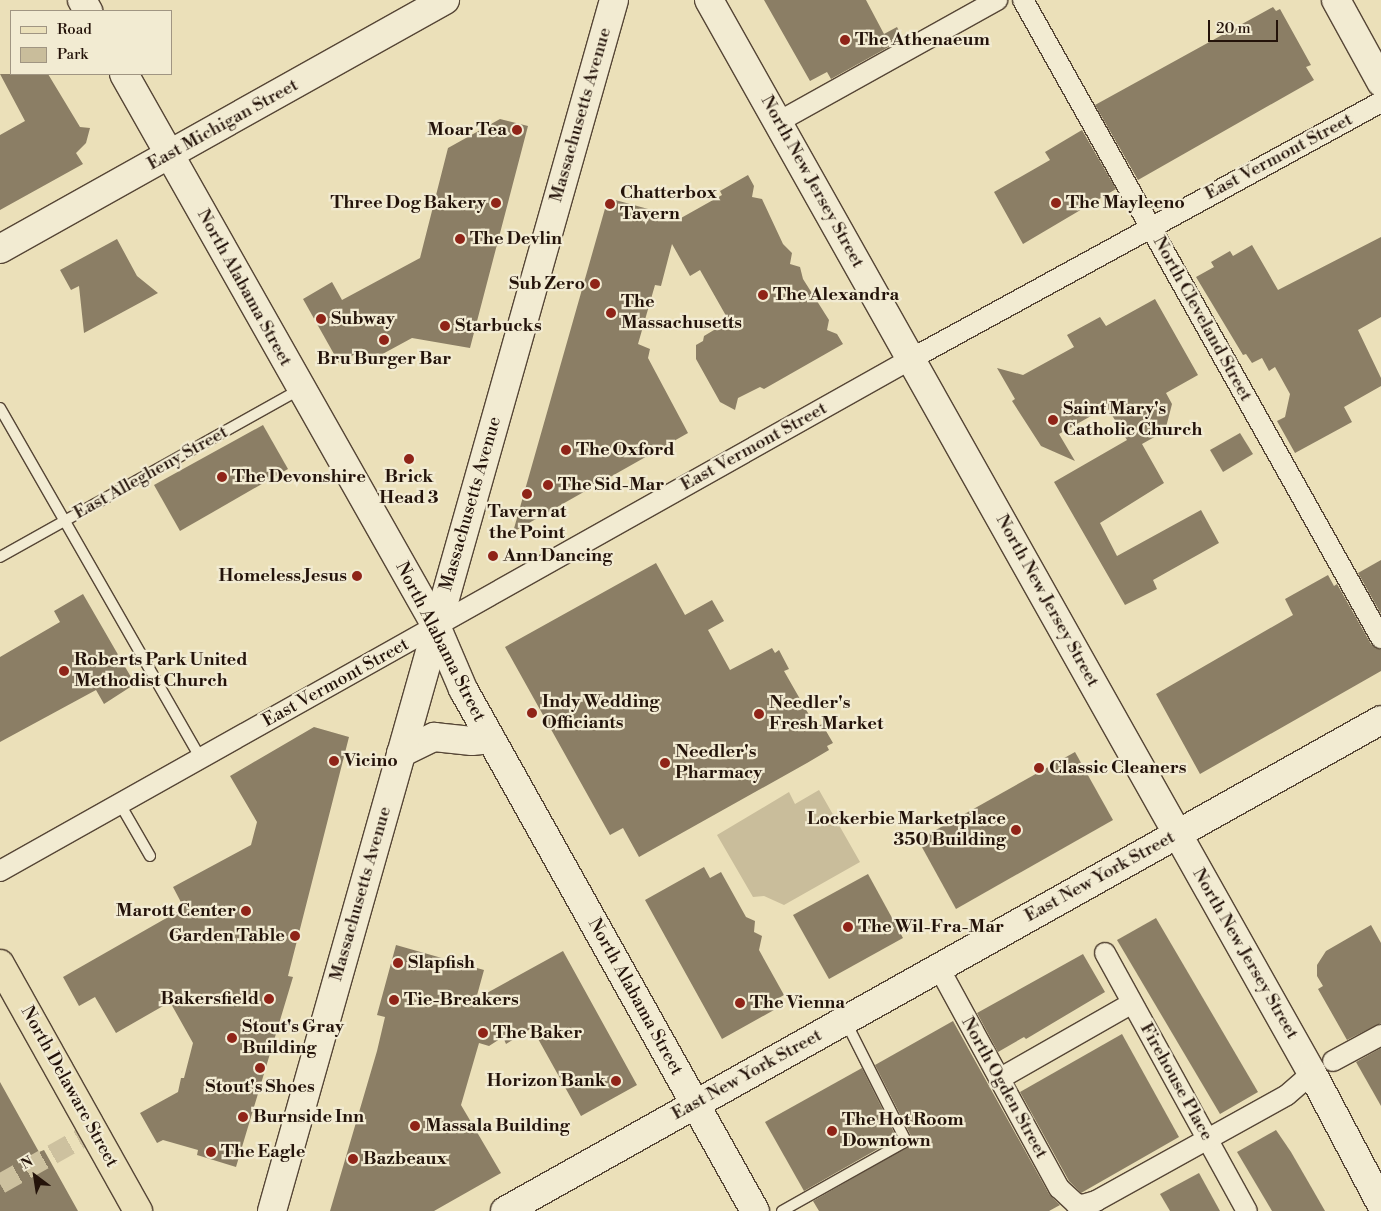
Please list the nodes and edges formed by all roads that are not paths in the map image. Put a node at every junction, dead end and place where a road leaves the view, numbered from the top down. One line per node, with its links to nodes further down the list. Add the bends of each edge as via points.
1 (445, 0): 11 (main road, East Michigan Street)
2 (614, 0): 19 (main road, Massachusetts Avenue)
3 (709, 0): 10 (main road, North New Jersey Street)
4 (997, 0): 10 (street)
5 (1024, 0): 12 (street, North Cleveland Street)
6 (1336, 0): 8 (main road)
7 (125, 75): 11 (main road, North Alabama Street)
8 (1381, 82)
9 (1381, 102): 12 (street, East Vermont Street)
10 (778, 122): 14 (main road, North New Jersey Street)
11 (170, 156): 13 (main road, East Michigan Street); 15 (main road, North Alabama Street)
12 (1150, 227): 14 (street, East Vermont Street); 20 (street, North Cleveland Street)
13 (0, 249)
14 (911, 359): 19 (street, East Vermont Street); 26 (main road, North New Jersey Street)
15 (302, 388): 17 (lane, East Allegheny Street); 19 (main road, North Alabama Street)
16 (0, 408): 17 (lane)
17 (63, 521): 18 (lane, East Allegheny Street); 24 (lane)
18 (0, 558)
19 (436, 626): 22 (main road, North Alabama Street, via 463,690); 23 (main road, Massachusetts Avenue); 24 (street, East Vermont Street)
20 (1381, 638)
21 (1381, 720): 26 (main road, East New York Street)
22 (491, 739): 23 (main road, via 434,738); 37 (main road, North Alabama Street)
23 (401, 753): 42 (main road, Massachusetts Avenue)
24 (201, 759): 25 (street, East Vermont Street)
25 (120, 804): 27 (lane); 28 (street, East Vermont Street)
26 (1177, 834): 31 (main road, East New York Street); 35 (main road, North New Jersey Street)
27 (150, 856)
28 (0, 871)
29 (1105, 953): 32 (street, Firehouse Place)
30 (0, 964): 41 (main road, North Delaware Street)
31 (938, 968): 33 (main road, East New York Street); 36 (street, North Ogden Street)
32 (1132, 1003): 36 (street); 38 (street, Firehouse Place)
33 (845, 1020): 37 (main road, East New York Street); 45 (lane, via 906,1141)
34 (1381, 1035): 35 (street)
35 (1323, 1067): 38 (street, via 1287,1095); 40 (main road, North New Jersey Street)
36 (999, 1079): 38 (street, North Ogden Street, via 1059,1188 1076,1204 1096,1201)
37 (695, 1102): 39 (main road, East New York Street); 44 (main road, North Alabama Street)
38 (1207, 1140): 46 (street, Firehouse Place)
39 (532, 1204): 43 (main road, East New York Street)
40 (1381, 1204)
41 (138, 1211)
42 (272, 1211)
43 (506, 1211)
44 (755, 1211)
45 (782, 1211)
46 (1247, 1211)

